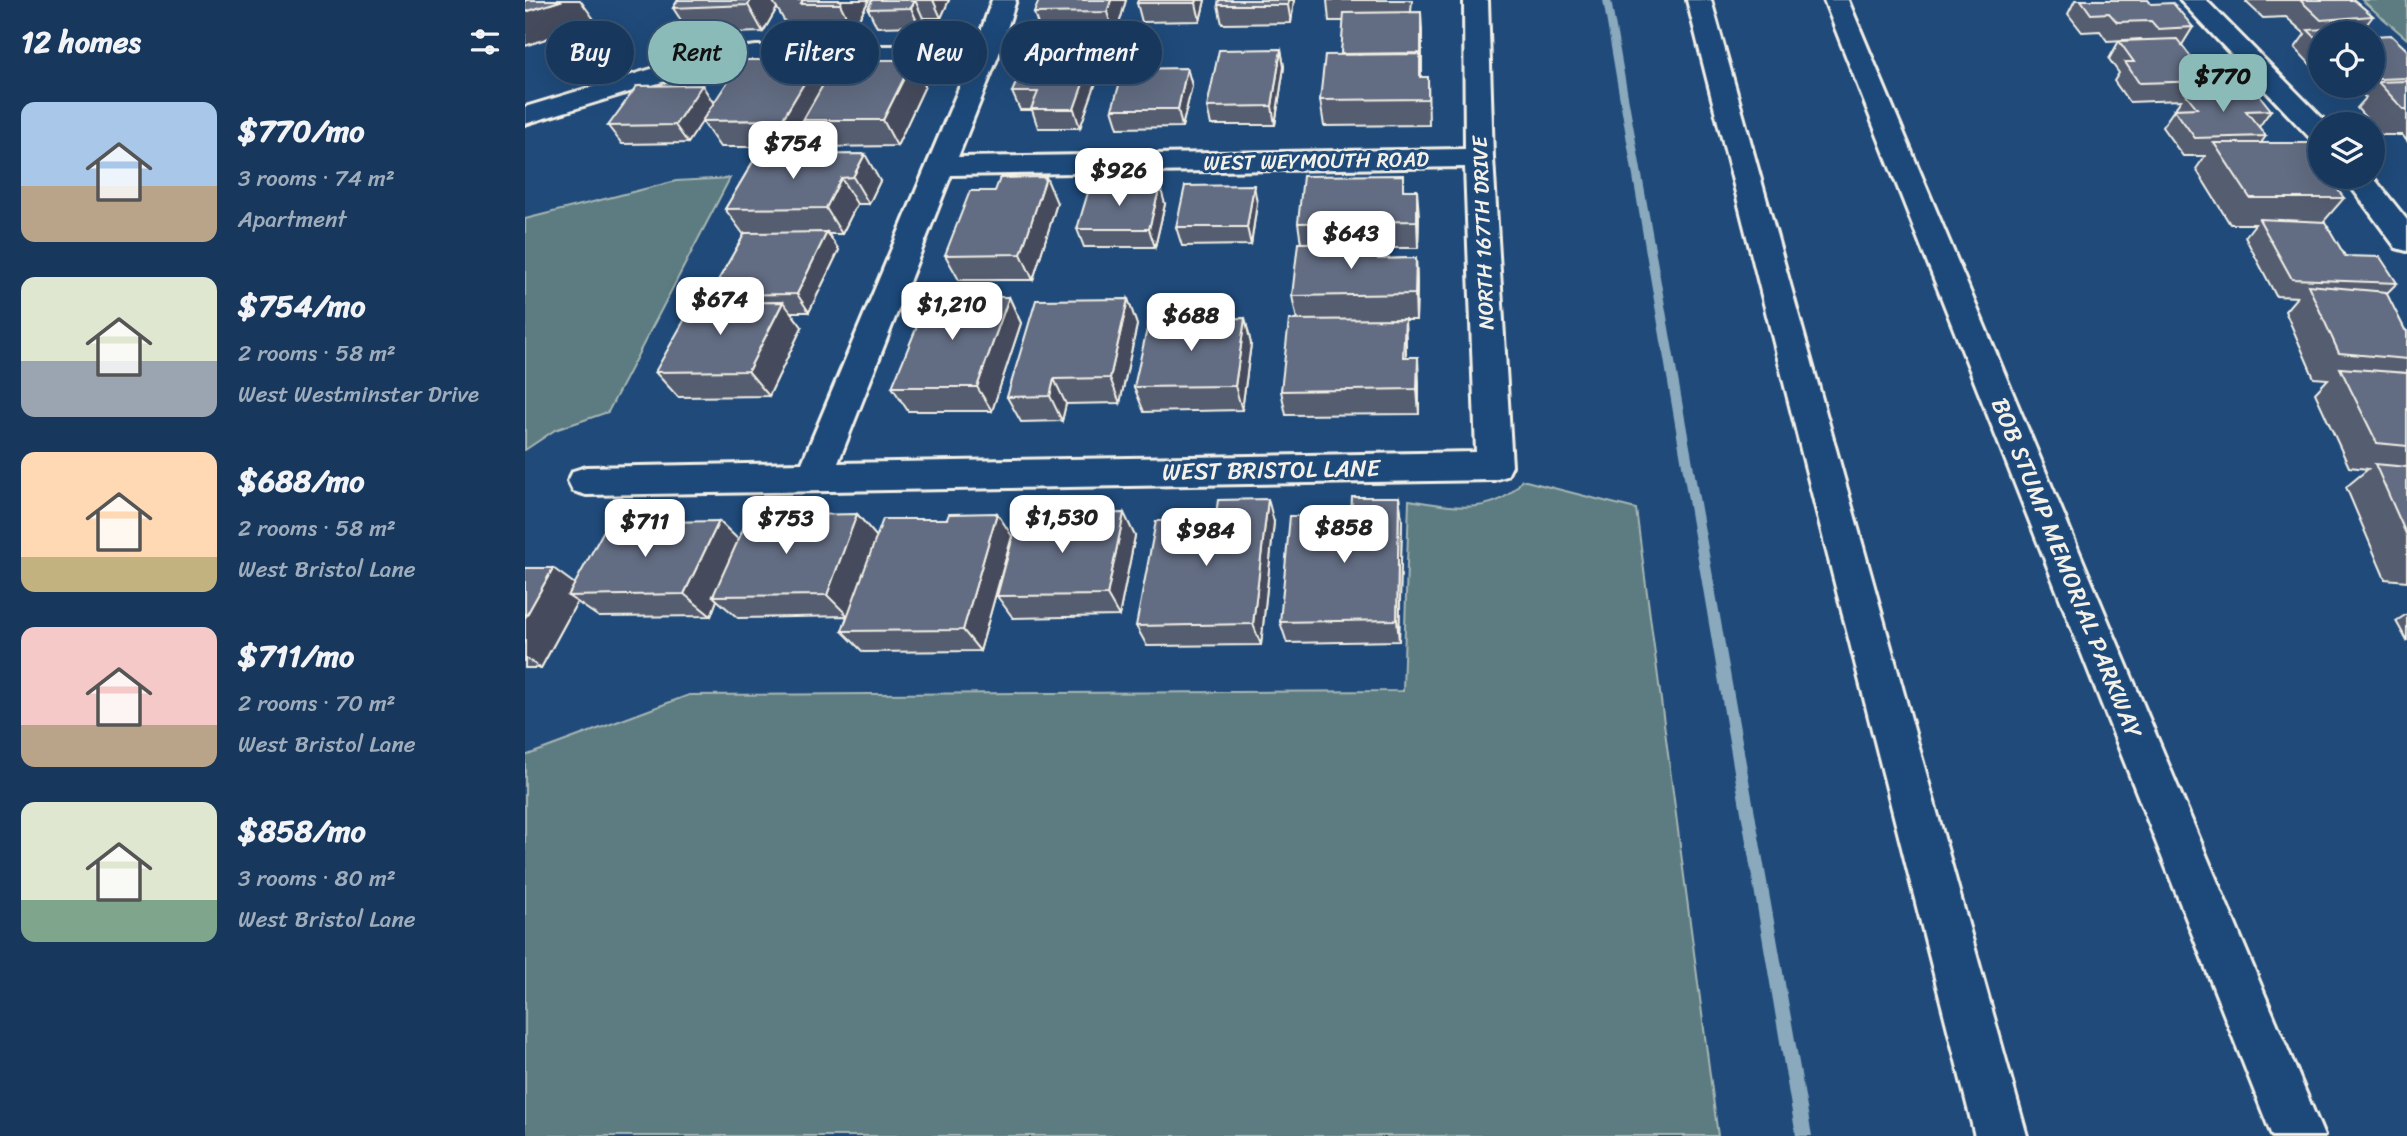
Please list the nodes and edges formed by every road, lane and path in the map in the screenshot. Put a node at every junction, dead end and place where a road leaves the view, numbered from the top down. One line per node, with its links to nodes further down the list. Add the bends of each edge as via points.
1 (1004, 0): 6 (main road)
2 (1476, 0): 11 (main road, NORTH 167TH DRIVE)
3 (1699, 0): 18 (main road)
4 (1836, 0): 19 (main road, BOB STUMP MEMORIAL PARKWAY)
5 (2192, 0): 10 (main road)
6 (987, 51)
7 (893, 54): 9 (main road, via 756,54 708,60)
8 (974, 84): 12 (main road)
9 (525, 116)
10 (2308, 120)
11 (1479, 158): 12 (main road, WEST WEYMOUTH ROAD); 15 (main road, NORTH 167TH DRIVE)
12 (942, 166): 16 (main road)
13 (2367, 189): 14 (main road)
14 (2407, 241)
15 (1494, 466): 16 (main road, WEST BRISTOL LANE)
16 (814, 478): 17 (main road, WEST BRISTOL LANE)
17 (586, 481)
18 (2001, 1136)
19 (2298, 1136)

